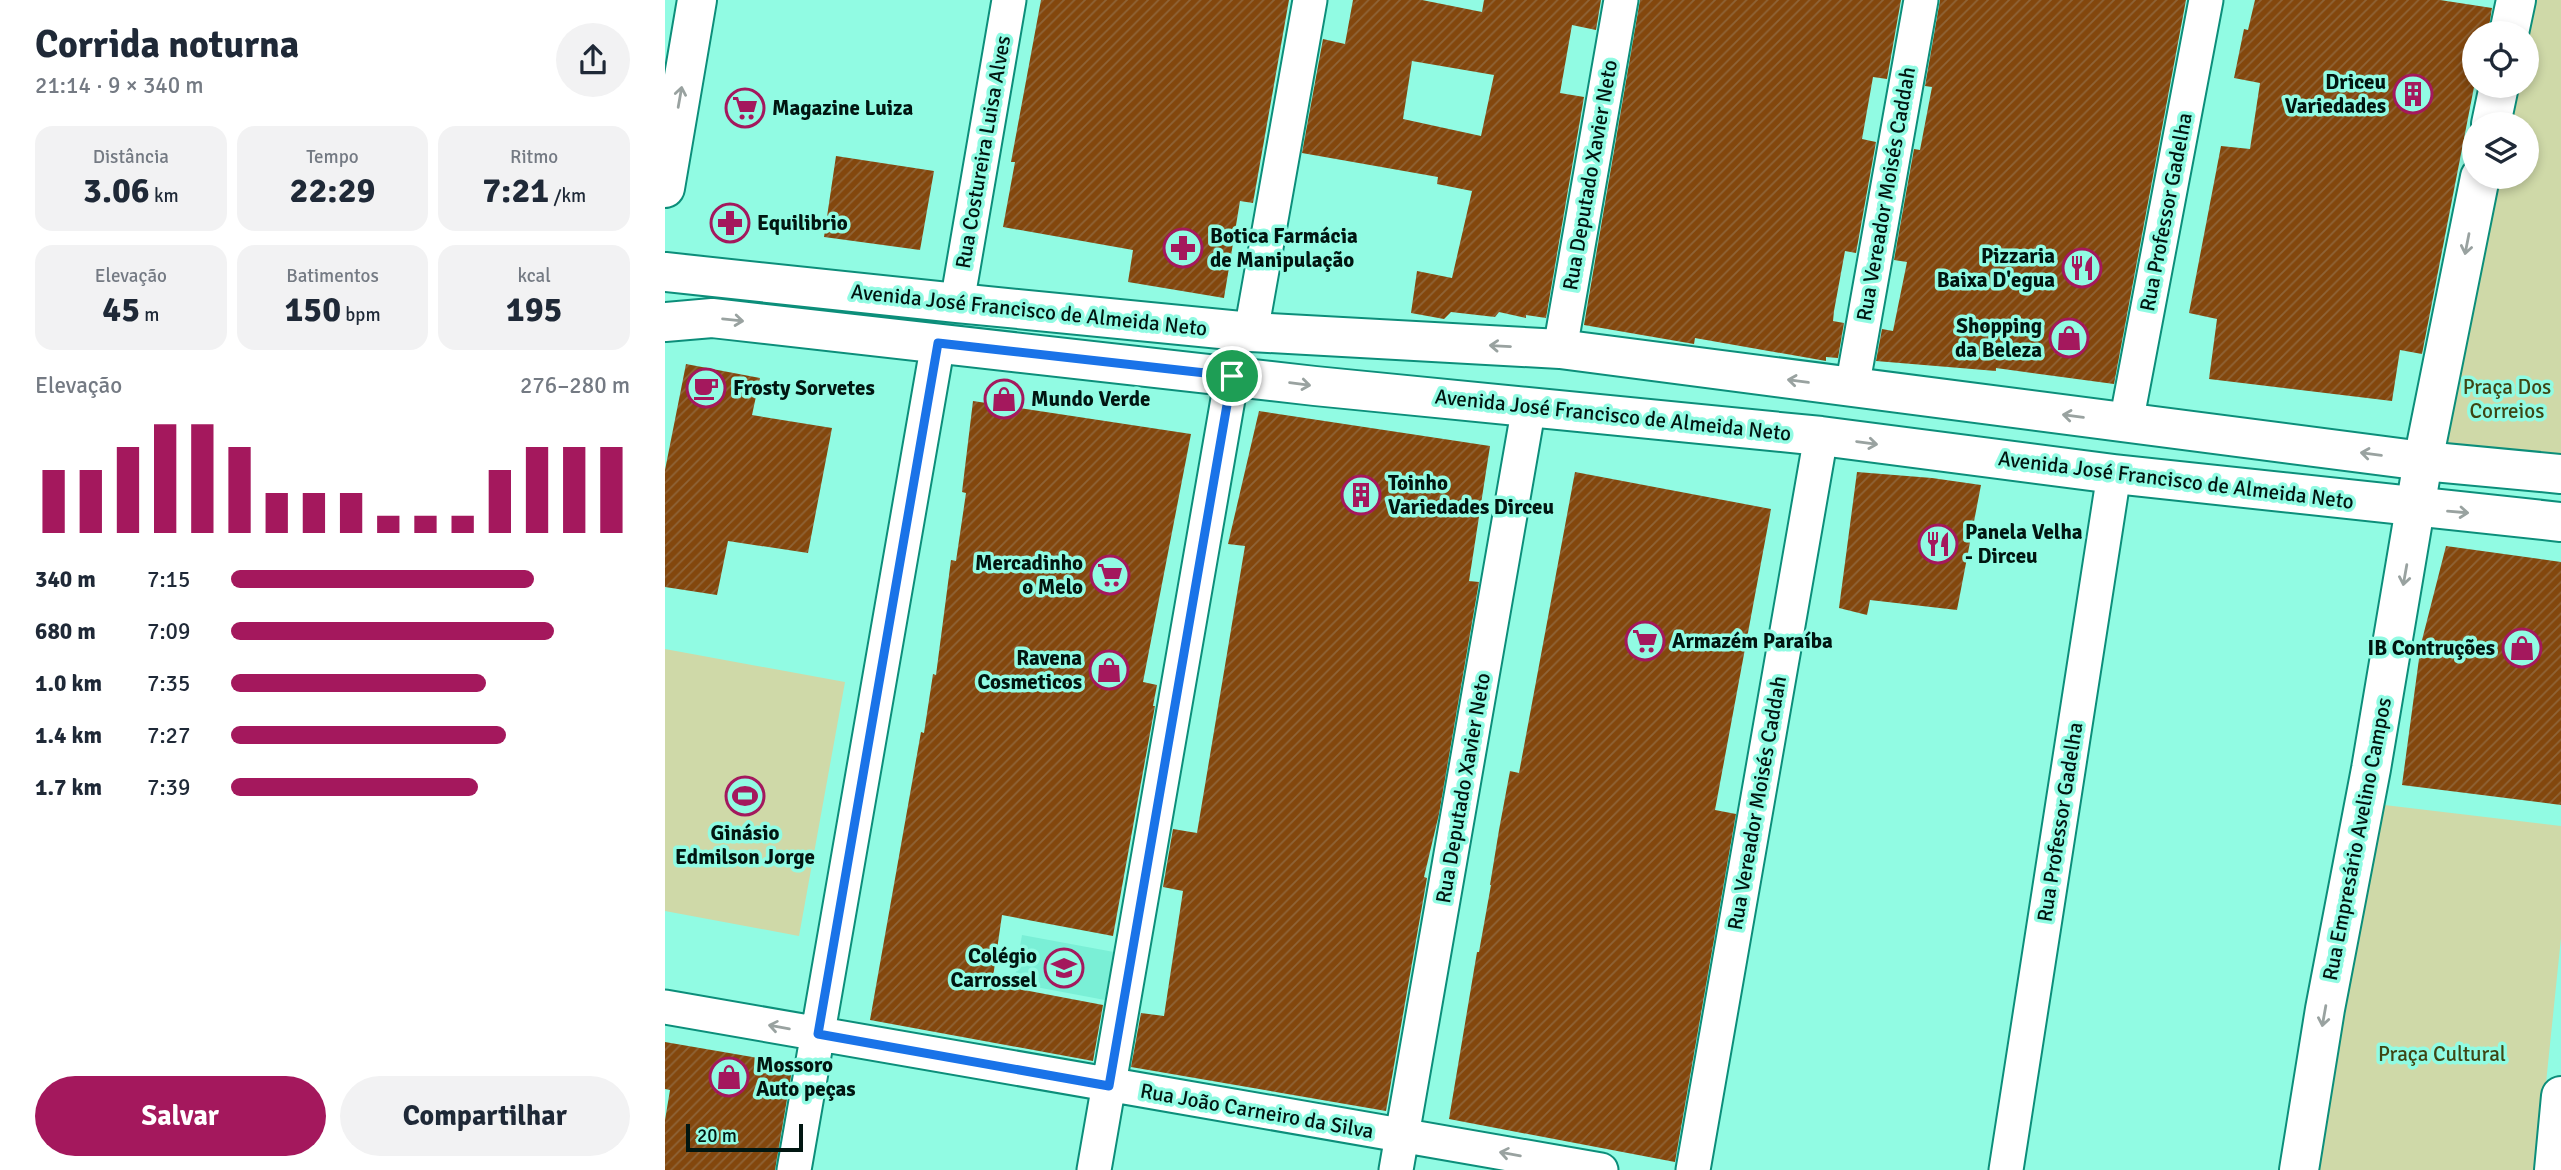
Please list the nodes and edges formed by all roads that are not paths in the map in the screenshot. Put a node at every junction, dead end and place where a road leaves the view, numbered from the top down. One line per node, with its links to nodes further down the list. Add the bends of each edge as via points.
1 (697, 0): 9 (main road, one-way to 1)
2 (1009, 0): 12 (street, Rua Costureira Luisa Alves)
3 (1310, 0): 14 (street)
4 (1621, 0): 16 (street, Rua Deputado Xavier Neto)
5 (1921, 0): 18 (street, Rua Vereador Moisés Caddah)
6 (2206, 0): 20 (street, Rua Professor Gadelha)
7 (2516, 0): 8 (main road)
8 (2512, 21)
9 (665, 188)
10 (2478, 189): 22 (main road, one-way to 22)
11 (665, 272): 12 (main road, Avenida José Francisco de Almeida Neto)
12 (957, 303): 14 (main road, Avenida José Francisco de Almeida Neto)
13 (665, 322): 15 (main road, Avenida José Francisco de Almeida Neto, one-way to 15, via 712,318)
14 (1251, 332): 16 (main road, Avenida José Francisco de Almeida Neto, one-way to 14)
15 (938, 343): 17 (main road, Avenida José Francisco de Almeida Neto); 28 (street)
16 (1560, 349): 18 (main road, Avenida José Francisco de Almeida Neto, one-way to 16)
17 (1232, 376): 19 (main road, Avenida José Francisco de Almeida Neto, one-way to 19); 29 (street)
18 (1852, 388): 20 (main road, Avenida José Francisco de Almeida Neto, one-way to 18)
19 (1529, 406): 21 (main road, Avenida José Francisco de Almeida Neto); 31 (street, Rua Deputado Xavier Neto)
20 (2126, 423): 22 (main road, Avenida José Francisco de Almeida Neto, one-way to 20)
21 (1821, 436): 23 (main road, Avenida José Francisco de Almeida Neto, one-way to 23); 36 (street, Rua Vereador Moisés Caddah)
22 (2423, 461): 24 (main road, Avenida José Francisco de Almeida Neto); 25 (main road, Rua Empresário Avelino Campos)
23 (2114, 474): 25 (main road, Avenida José Francisco de Almeida Neto); 37 (street, Rua Professor Gadelha)
24 (2561, 474)
25 (2416, 508): 26 (main road, Avenida José Francisco de Almeida Neto, one-way to 26); 38 (main road, Rua Empresário Avelino Campos, one-way to 38)
26 (2561, 522)
27 (665, 1007): 28 (street, Rua João Carneiro da Silva, one-way to 27)
28 (818, 1034): 29 (street, Rua João Carneiro da Silva); 32 (street)
29 (1109, 1086): 31 (street, Rua João Carneiro da Silva); 33 (street)
30 (2561, 1096): 39 (main road)
31 (1402, 1136): 34 (street, Rua Deputado Xavier Neto); 35 (street, Rua João Carneiro da Silva, one-way to 31)
32 (794, 1170)
33 (1094, 1170)
34 (1396, 1170)
35 (1601, 1170)
36 (1693, 1170)
37 (2006, 1170)
38 (2299, 1170)
39 (2554, 1170)

